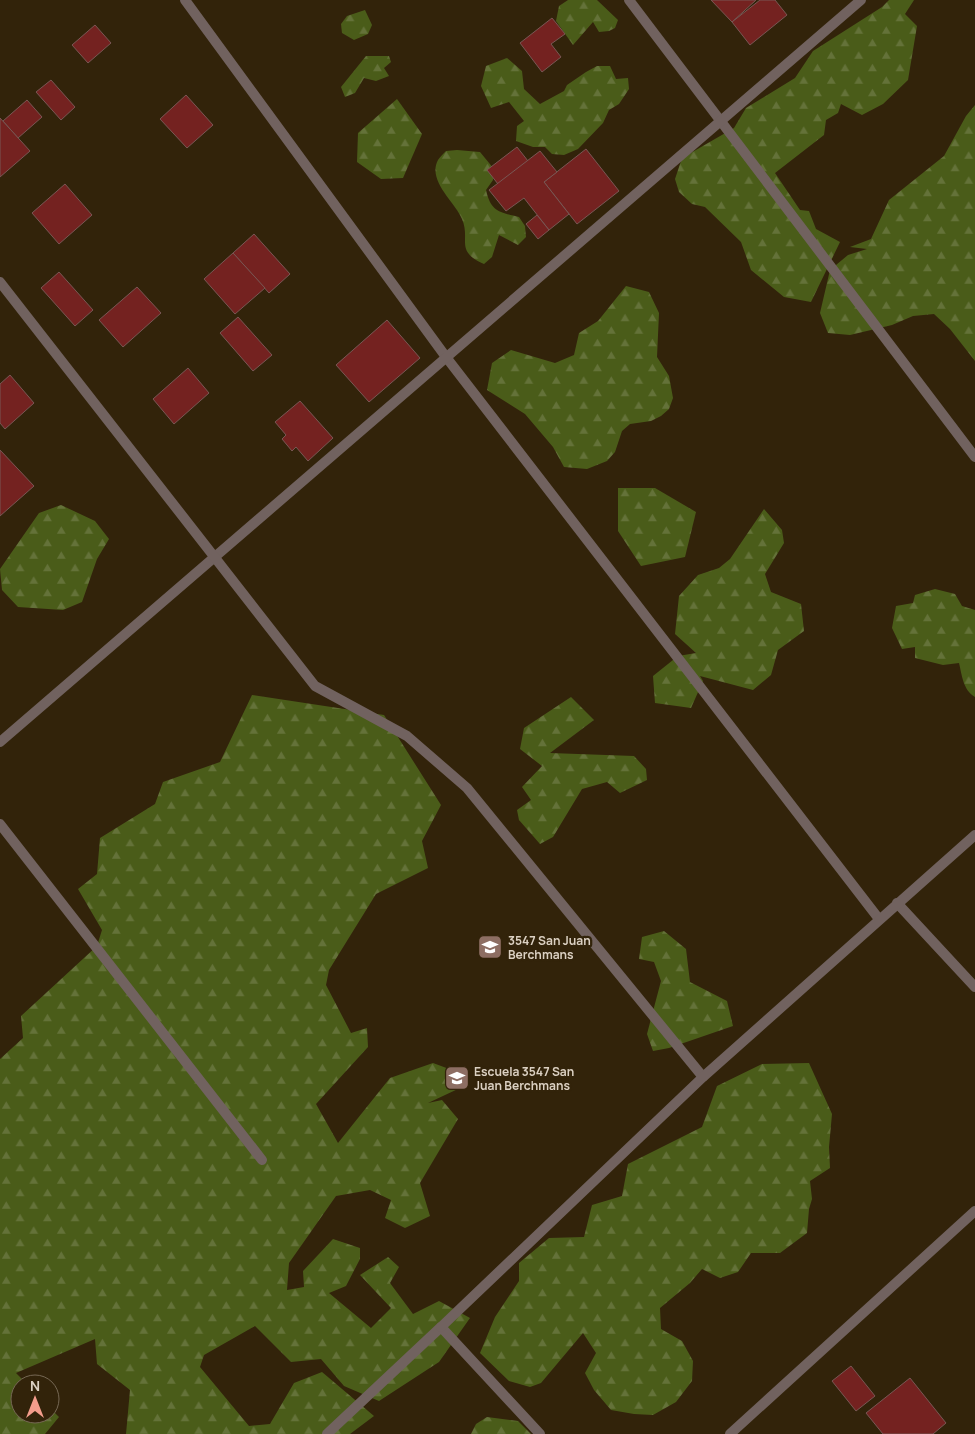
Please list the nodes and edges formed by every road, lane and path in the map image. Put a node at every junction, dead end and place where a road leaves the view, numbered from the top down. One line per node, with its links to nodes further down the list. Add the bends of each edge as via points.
1 (186, 0): 6 (street)
2 (629, 0): 4 (street)
3 (861, 0): 4 (street)
4 (720, 120): 6 (street); 7 (street)
5 (0, 282): 8 (street)
6 (446, 357): 8 (street); 13 (street)
7 (975, 457)
8 (214, 556): 9 (street); 15 (street, via 316,686 407,736 468,788)
9 (0, 742)
10 (0, 824): 16 (street)
11 (975, 835): 12 (street)
12 (897, 903): 13 (street); 14 (street)
13 (879, 919): 15 (street)
14 (975, 987)
15 (702, 1077): 18 (street)
16 (262, 1160)
17 (975, 1211): 21 (street)
18 (441, 1327): 19 (street); 20 (street)
19 (327, 1434)
20 (540, 1434)
21 (730, 1434)

